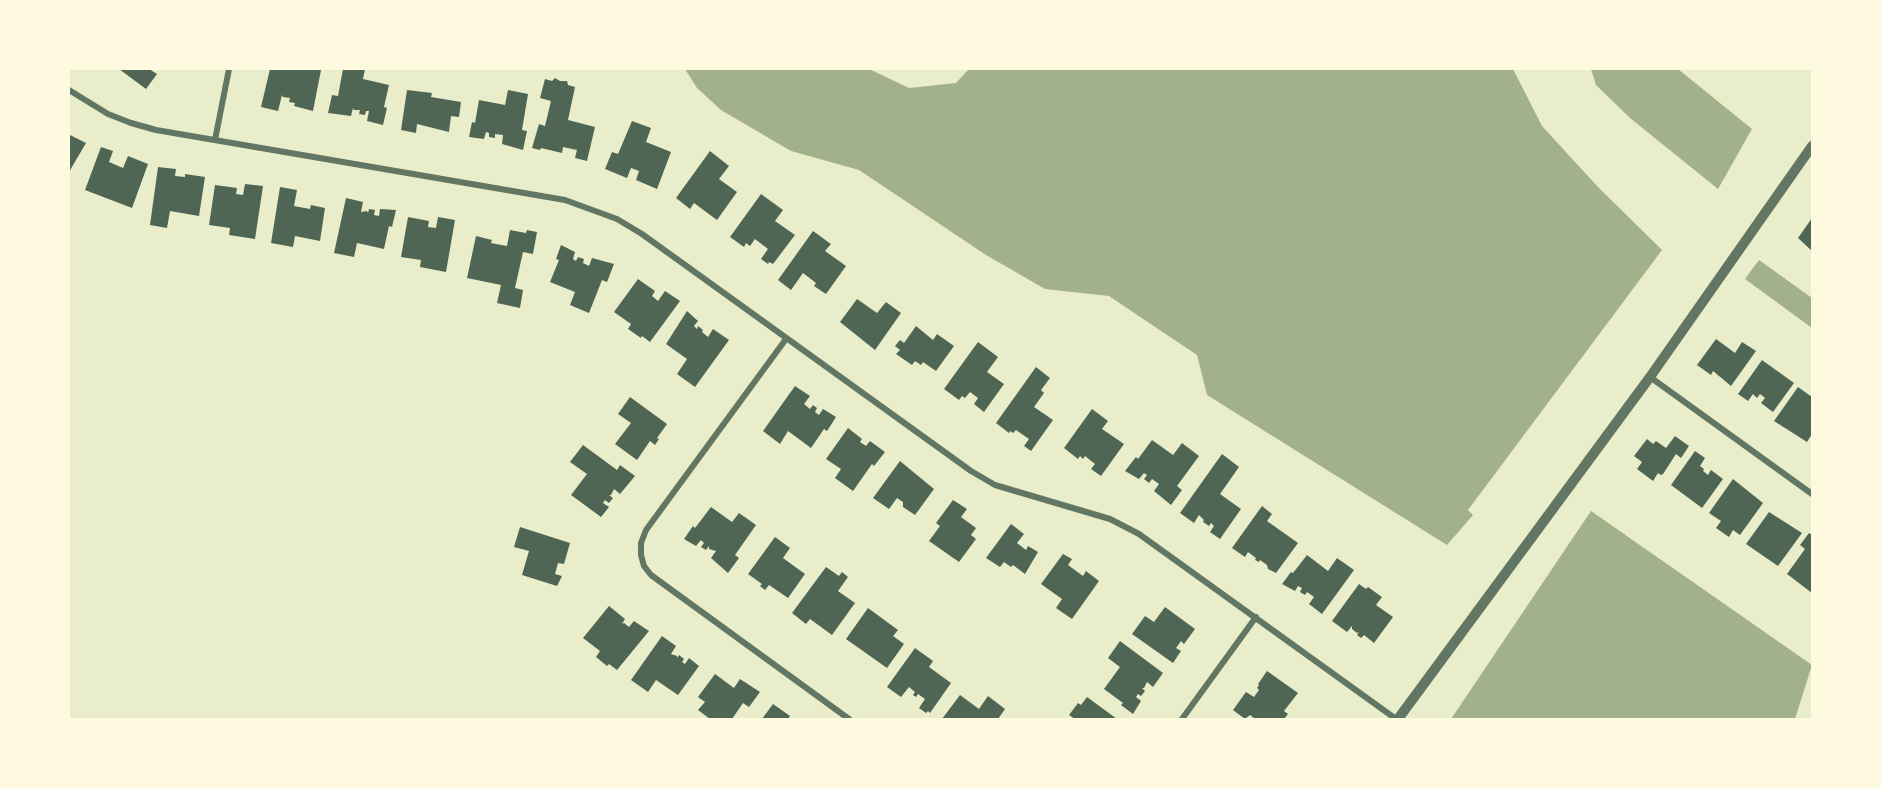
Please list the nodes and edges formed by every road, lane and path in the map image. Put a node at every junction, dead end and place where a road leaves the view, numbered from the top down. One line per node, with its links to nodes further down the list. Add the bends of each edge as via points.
1 (230, 69): 3 (street)
2 (69, 90): 3 (street, via 131,123)
3 (215, 140): 6 (street, via 565,200 590,208 642,234)
4 (1812, 146): 5 (street)
5 (1808, 162): 7 (street)
6 (786, 339): 9 (street, via 995,485 1110,519 1139,534); 10 (street, via 646,530 641,555 651,575)
7 (1650, 377): 8 (street); 12 (street)
8 (1812, 494)
9 (1256, 617): 11 (street); 12 (street)
10 (849, 719)
11 (1182, 719)
12 (1397, 719)

